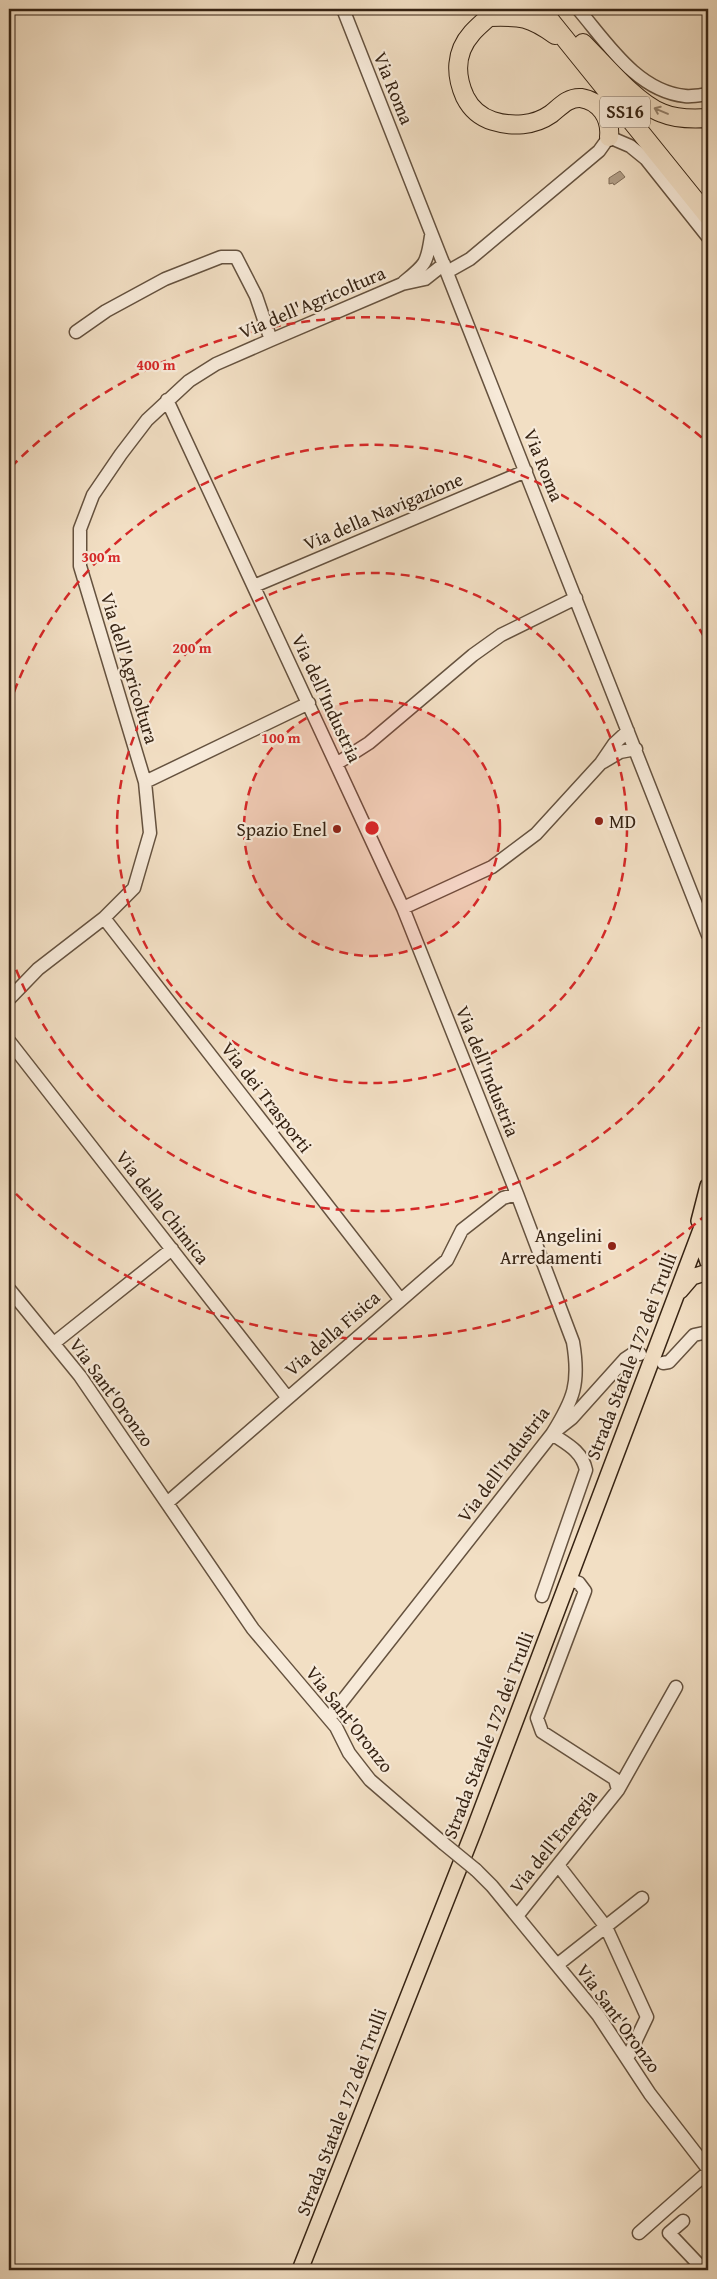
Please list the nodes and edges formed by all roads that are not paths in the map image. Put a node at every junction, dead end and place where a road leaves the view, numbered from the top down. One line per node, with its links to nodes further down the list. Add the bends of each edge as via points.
1 (343, 9): 12 (street, Via Roma)
2 (541, 9): 6 (highway, SS16)
3 (555, 9): 6 (highway, SS16)
4 (578, 9): 7 (street, via 629,68 653,87 685,96)
5 (493, 13): 6 (highway, via 536,22); 9 (highway, via 460,50 457,68 460,86 469,106 484,118 508,126 529,124 550,115 565,102 580,98 596,104 606,114)
6 (578, 46): 8 (highway, one-way to 6, via 680,117 662,113 645,104); 10 (highway, SS16); 11 (highway, SS16)
7 (708, 94)
8 (708, 118)
9 (609, 137): 13 (street, via 630,146 646,159); 15 (street, via 600,151 470,259)
10 (708, 202)
11 (708, 216)
12 (431, 233): 14 (street); 15 (street, Via Roma)
13 (708, 237)
14 (425, 272): 15 (street, Via dell'Agricoltura); 15 (street, Via dell'Agricoltura); 17 (street, Via dell'Agricoltura)
15 (447, 273): 19 (street, Via Roma)
16 (76, 332): 17 (street, via 106,311 165,279 221,256 236,257 256,296)
17 (271, 340): 18 (street, Via dell'Agricoltura, via 216,364)
18 (167, 400): 20 (street, Via dell'Industria); 27 (street, Via dell'Agricoltura, via 120,454 93,495 80,529 80,566)
19 (526, 471): 20 (street, Via della Navigazione); 21 (street, Via Roma)
20 (254, 586): 22 (street, Via dell'Industria)
21 (576, 598): 23 (street, Via Roma); 26 (street, via 501,635 472,654 370,743)
22 (309, 704): 26 (street, Via dell'Industria); 27 (street)
23 (628, 731): 24 (street, Via Roma); 25 (street)
24 (636, 749): 25 (street, via 620,752); 30 (street, Via Roma)
25 (601, 763): 28 (street, via 536,834 492,867)
26 (336, 764): 28 (street, Via dell'Industria)
27 (145, 782): 29 (street, Via dell'Agricoltura, via 150,833 134,888)
28 (403, 908): 34 (street, Via dell'Industria)
29 (104, 918): 31 (street, Via dell'Agricoltura, via 38,969); 42 (street, Via dei Trasporti)
30 (708, 935)
31 (9, 999)
32 (9, 1041): 36 (street, Via della Chimica)
33 (708, 1186): 37 (main road)
34 (518, 1194): 42 (street, Via della Fisica, via 502,1198 462,1230 447,1260); 47 (street, Via dell'Industria, via 573,1342)
35 (708, 1213): 37 (main road, Strada Statale 172 dei Trulli); 38 (main road, via 703,1247)
36 (172, 1249): 44 (street); 48 (street, Via della Chimica)
37 (688, 1261): 41 (main road, Strada Statale 172 dei Trulli)
38 (708, 1262)
39 (708, 1272): 41 (main road, via 692,1277)
40 (9, 1289): 44 (street, Via Sant'Oronzo)
41 (675, 1297): 52 (main road, Strada Statale 172 dei Trulli)
42 (400, 1299): 48 (street, Via della Fisica)
43 (708, 1332): 46 (street, via 694,1335 669,1362)
44 (54, 1344): 51 (street, Via Sant'Oronzo, via 80,1376)
45 (640, 1354): 49 (street, via 634,1353 625,1359)
46 (663, 1363)
47 (575, 1388): 49 (street); 50 (street, Via dell'Industria)
48 (287, 1397): 51 (street, Via della Fisica)
49 (590, 1398): 50 (street)
50 (552, 1434): 53 (street, via 579,1452 586,1470); 55 (street, Via dell'Industria)
51 (167, 1503): 55 (street, Via Sant'Oronzo, via 253,1629)
52 (568, 1580): 56 (street, Via dell'Energia, via 579,1583 585,1591 537,1718 542,1732 615,1779); 66 (main road, Strada Statale 172 dei Trulli, via 474,1830)
53 (542, 1596)
54 (676, 1687): 56 (street, Via dell'Energia)
55 (328, 1718): 59 (street, Via Sant'Oronzo, bridge, via 370,1780 476,1870)
56 (618, 1790): 57 (street, Via dell'Energia)
57 (558, 1865): 59 (street, Via dell'Energia); 60 (street)
58 (642, 1898): 60 (street)
59 (517, 1916): 61 (street, Via Sant'Oronzo)
60 (606, 1927): 61 (street); 62 (street, via 647,2017)
61 (557, 1965): 62 (street, Via Sant'Oronzo, via 598,2015)
62 (627, 2059): 63 (street, Via Sant'Oronzo)
63 (708, 2170): 65 (street)
64 (683, 2221): 67 (street, via 669,2233)
65 (639, 2233)
66 (300, 2270)
67 (704, 2270)

